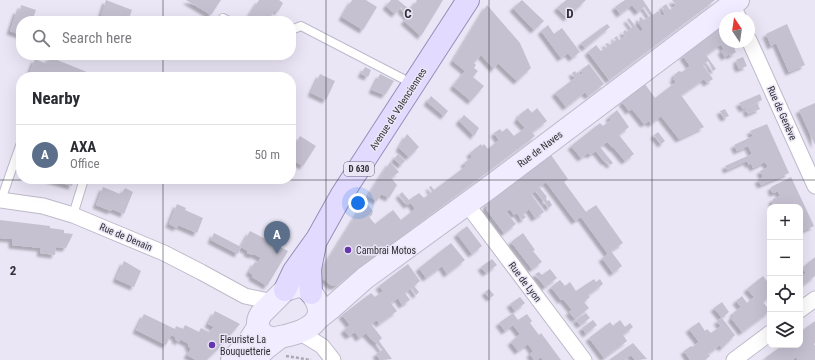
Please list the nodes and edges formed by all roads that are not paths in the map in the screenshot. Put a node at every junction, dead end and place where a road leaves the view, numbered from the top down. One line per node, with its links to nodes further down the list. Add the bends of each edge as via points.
1 (468, 0): 5 (main road, Avenue de Valenciennes / D 630)
2 (736, 8): 10 (main road, Rue de Naves)
3 (296, 28): 5 (lane, via 301,26)
4 (753, 48): 8 (street, Rue de Genève)
5 (414, 84): 12 (main road, Avenue de Valenciennes / D 630, via 341,196)
6 (16, 157): 9 (lane)
7 (82, 184): 11 (lane)
8 (815, 186)
9 (1, 200): 11 (street, Rue de Denain, via 43,206)
10 (466, 204): 17 (main road, Rue de Naves, via 365,278 342,298); 23 (street, Rue de Lyon)
11 (72, 215): 13 (street, Rue de Denain, via 170,256)
12 (317, 239): 14 (main road, Avenue de Valenciennes / D 630); 17 (main road, Avenue de Valenciennes / D 630, via 310,269)
13 (245, 296): 14 (street, Rue de Denain); 18 (street, Rue de Denain, via 253,307)
14 (279, 296): 17 (main road, via 293,286 305,287); 18 (main road, via 263,312)
15 (815, 299): 16 (street)
16 (803, 308)
17 (306, 317): 18 (main road, via 274,338 262,334); 21 (main road); 22 (street)
18 (259, 323): 20 (main road, via 252,338)
19 (767, 335): 24 (street)
20 (232, 360)
21 (253, 360)
22 (333, 360)
23 (584, 360)
24 (734, 360)

